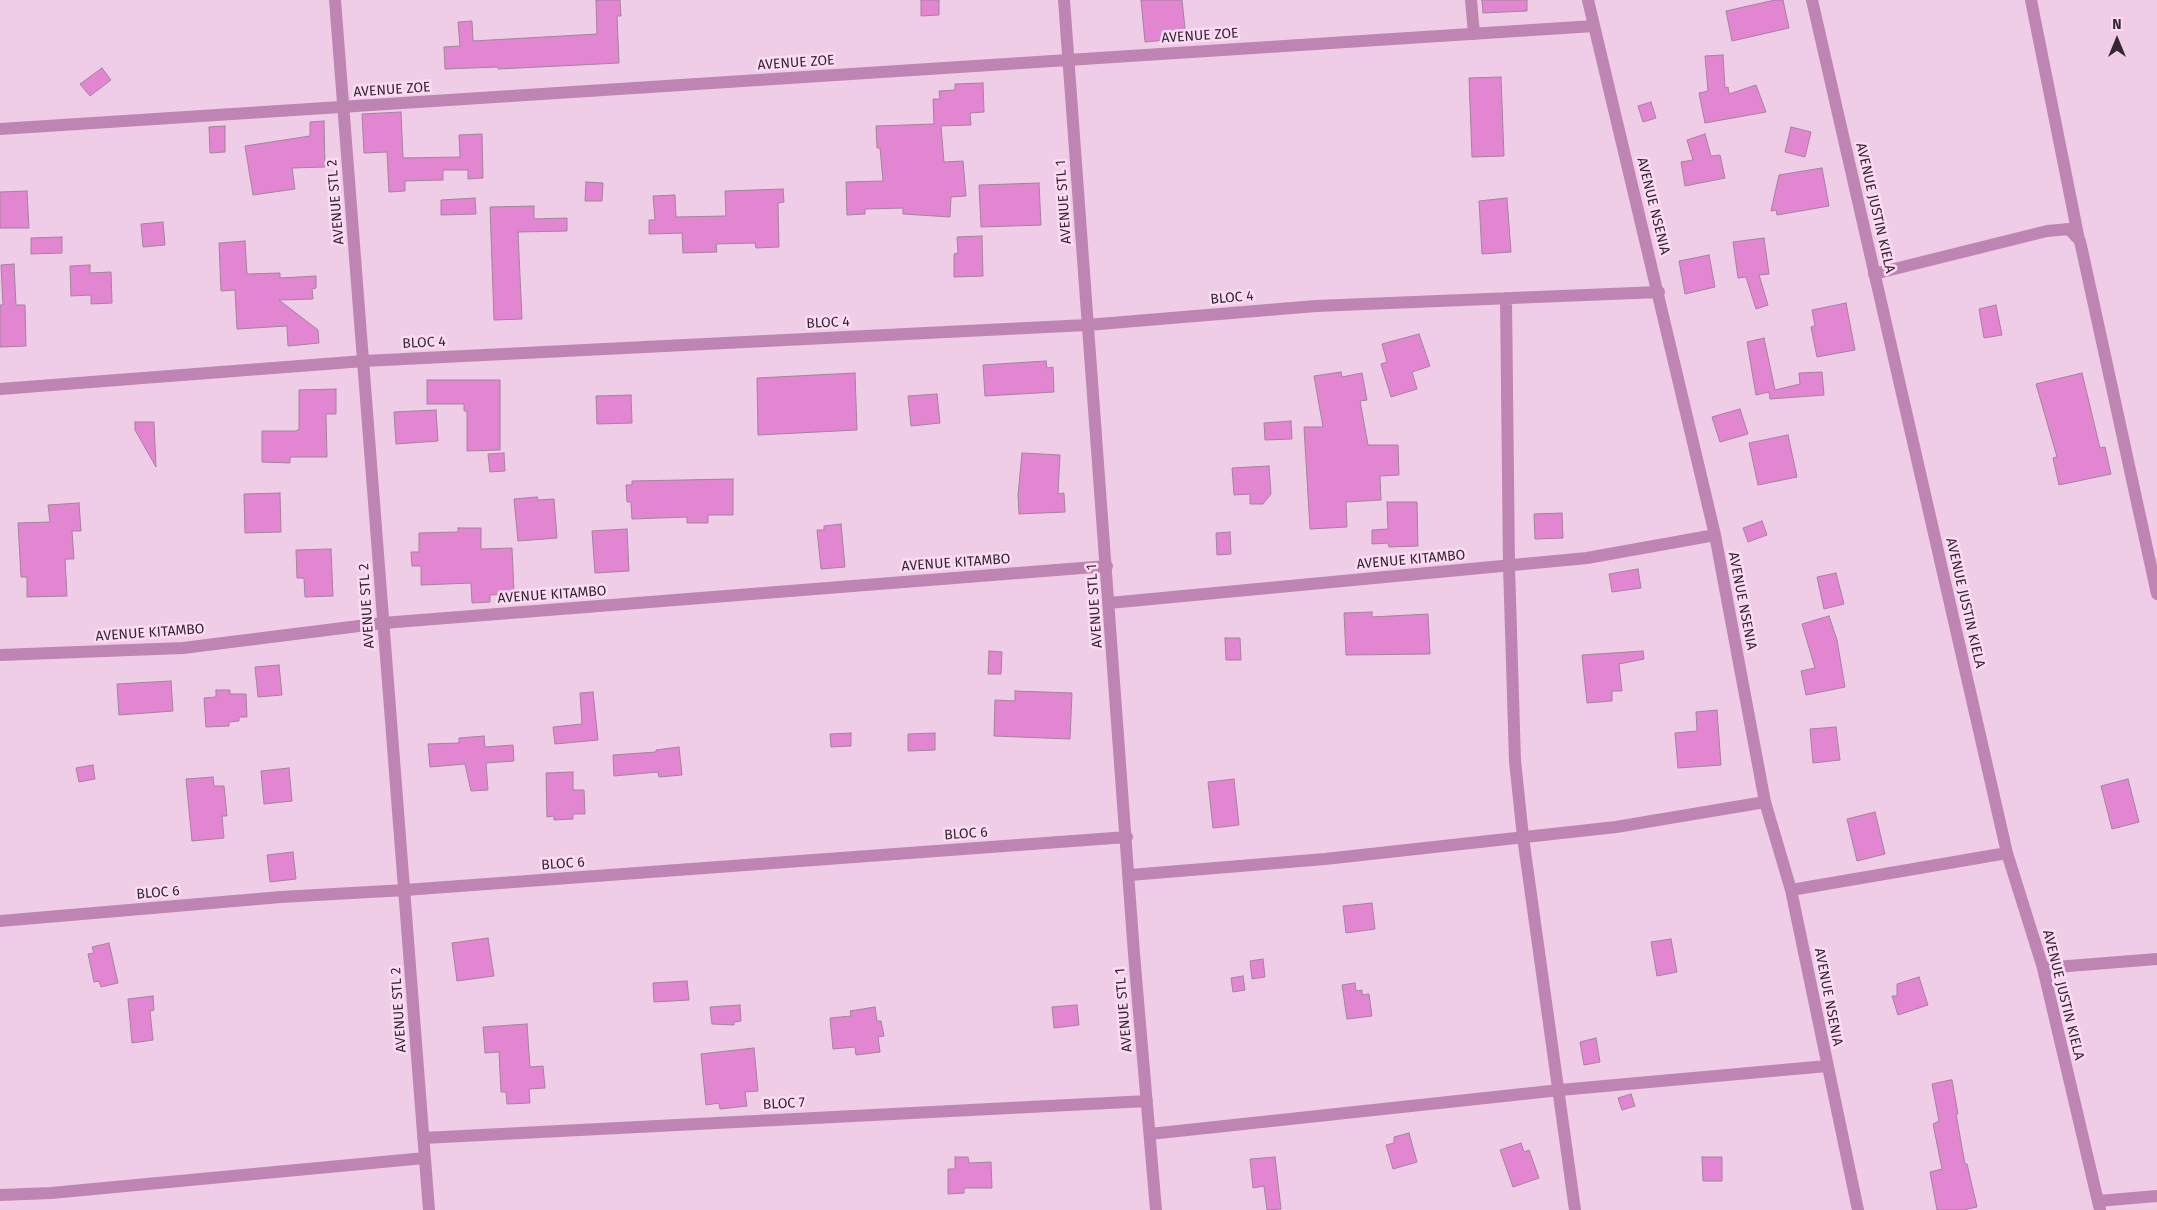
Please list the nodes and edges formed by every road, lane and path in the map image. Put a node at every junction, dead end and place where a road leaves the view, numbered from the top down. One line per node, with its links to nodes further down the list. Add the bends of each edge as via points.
1 (335, 0): 10 (street, AVENUE STL 2)
2 (1064, 0): 9 (street, AVENUE STL 1)
3 (1471, 0): 8 (street)
4 (1588, 0): 7 (street, AVENUE NSENIA)
5 (1812, 0): 13 (street, AVENUE JUSTIN KIELA)
6 (2031, 0): 12 (street)
7 (1594, 26): 8 (street, AVENUE ZOE); 14 (street, AVENUE NSENIA)
8 (1474, 34): 9 (street, AVENUE ZOE)
9 (1069, 60): 10 (street, AVENUE ZOE); 16 (street, AVENUE STL 1)
10 (343, 108): 11 (street, AVENUE ZOE); 17 (street, AVENUE STL 2)
11 (0, 130)
12 (2080, 241): 13 (street, via 2069,229 2047,231); 22 (street)
13 (1874, 274): 29 (street, AVENUE JUSTIN KIELA)
14 (1659, 292): 15 (street, BLOC 4); 19 (street, AVENUE NSENIA)
15 (1506, 298): 16 (street, BLOC 4, via 1316,306); 21 (street)
16 (1087, 325): 17 (street, BLOC 4); 20 (street, AVENUE STL 1)
17 (364, 362): 18 (street, BLOC 4); 24 (street, AVENUE STL 2)
18 (0, 389)
19 (1715, 534): 21 (street, AVENUE KITAMBO, via 1587,558); 26 (street, AVENUE NSENIA)
20 (1107, 566): 23 (street, AVENUE STL 1); 24 (street, AVENUE KITAMBO)
21 (1509, 566): 23 (street, AVENUE KITAMBO); 28 (street, via 1515,761)
22 (2157, 594)
23 (1109, 603): 27 (street, AVENUE STL 1)
24 (383, 623): 25 (street, AVENUE KITAMBO, via 183,648); 31 (street, AVENUE STL 2)
25 (0, 654)
26 (1765, 802): 28 (street, via 1616,827); 32 (street, AVENUE NSENIA)
27 (1127, 837): 30 (street, AVENUE STL 1); 31 (street, BLOC 6)
28 (1523, 838): 30 (street, via 1325,860); 37 (street)
29 (2007, 853): 32 (street); 35 (street, AVENUE JUSTIN KIELA)
30 (1130, 875): 38 (street, AVENUE STL 1)
31 (405, 890): 33 (street, BLOC 6); 40 (street, AVENUE STL 2)
32 (1791, 890): 36 (street, AVENUE NSENIA)
33 (0, 921)
34 (2157, 959): 35 (street)
35 (2043, 968): 44 (street, AVENUE JUSTIN KIELA)
36 (1827, 1066): 37 (street); 48 (street, AVENUE NSENIA)
37 (1560, 1090): 39 (street); 47 (street)
38 (1147, 1101): 39 (street, AVENUE STL 1); 40 (street, BLOC 7)
39 (1150, 1134): 46 (street, AVENUE STL 1)
40 (423, 1138): 41 (street, AVENUE STL 2)
41 (425, 1158): 42 (street); 45 (street, AVENUE STL 2)
42 (0, 1195)
43 (2157, 1196): 44 (street)
44 (2099, 1206)
45 (429, 1210)
46 (1156, 1210)
47 (1575, 1210)
48 (1858, 1210)

